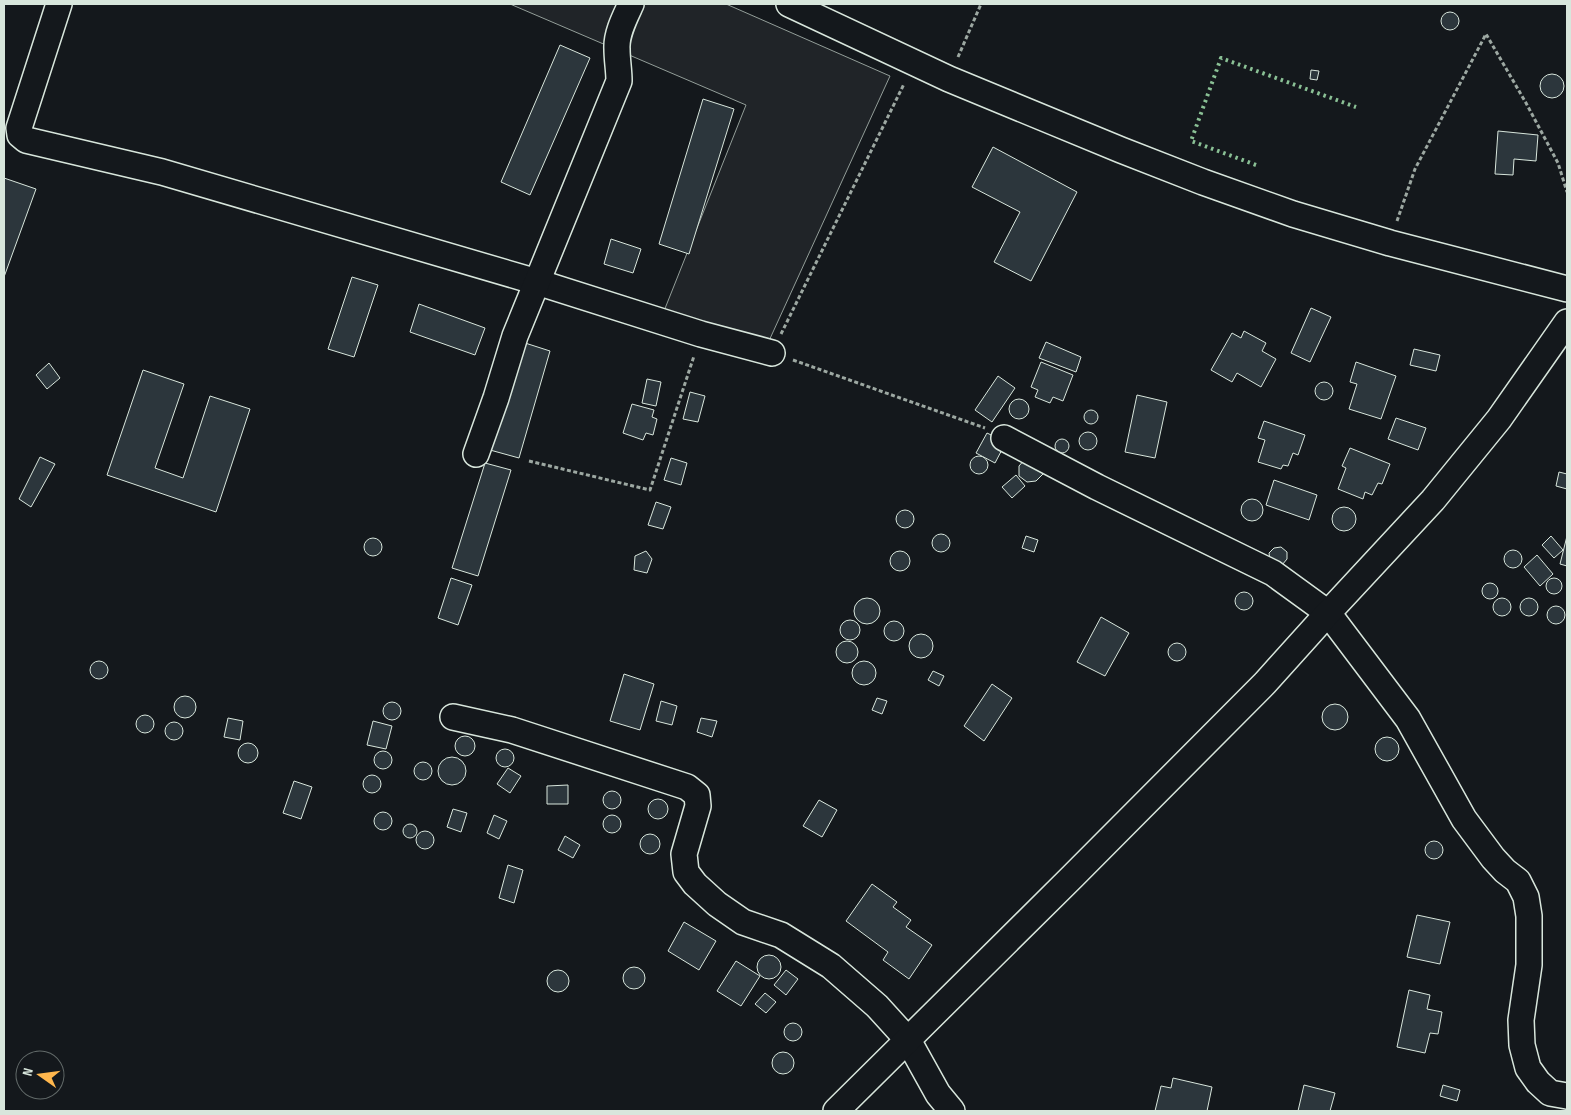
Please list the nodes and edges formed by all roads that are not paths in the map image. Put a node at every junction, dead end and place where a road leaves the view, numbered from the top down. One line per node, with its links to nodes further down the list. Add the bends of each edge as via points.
1 (59, 4): 4 (street, via 18,128 26,140 162,172)
2 (631, 4): 4 (street, via 616,47 619,81)
3 (789, 4): 5 (street, via 914,63 1203,182 1293,214 1390,243)
4 (537, 282): 7 (street, via 701,334); 9 (street, via 515,336)
5 (1567, 288)
6 (1567, 322): 10 (street, via 1499,419 1433,500)
7 (772, 352)
8 (1004, 438): 10 (street, via 1096,487 1273,573)
9 (476, 454)
10 (1328, 613): 12 (street, via 1265,683); 13 (street, via 1408,719 1464,819 1505,871 1518,881 1526,897 1530,916 1529,964 1522,1045 1528,1068 1538,1082 1550,1093)
11 (453, 717): 12 (street, via 512,730 687,787 697,795 698,806 684,854 686,872 695,884 743,922 781,935 831,966 877,1006)
12 (908, 1040): 14 (street); 15 (street, via 938,1094)
13 (1567, 1096)
14 (836, 1111)
15 (952, 1111)

